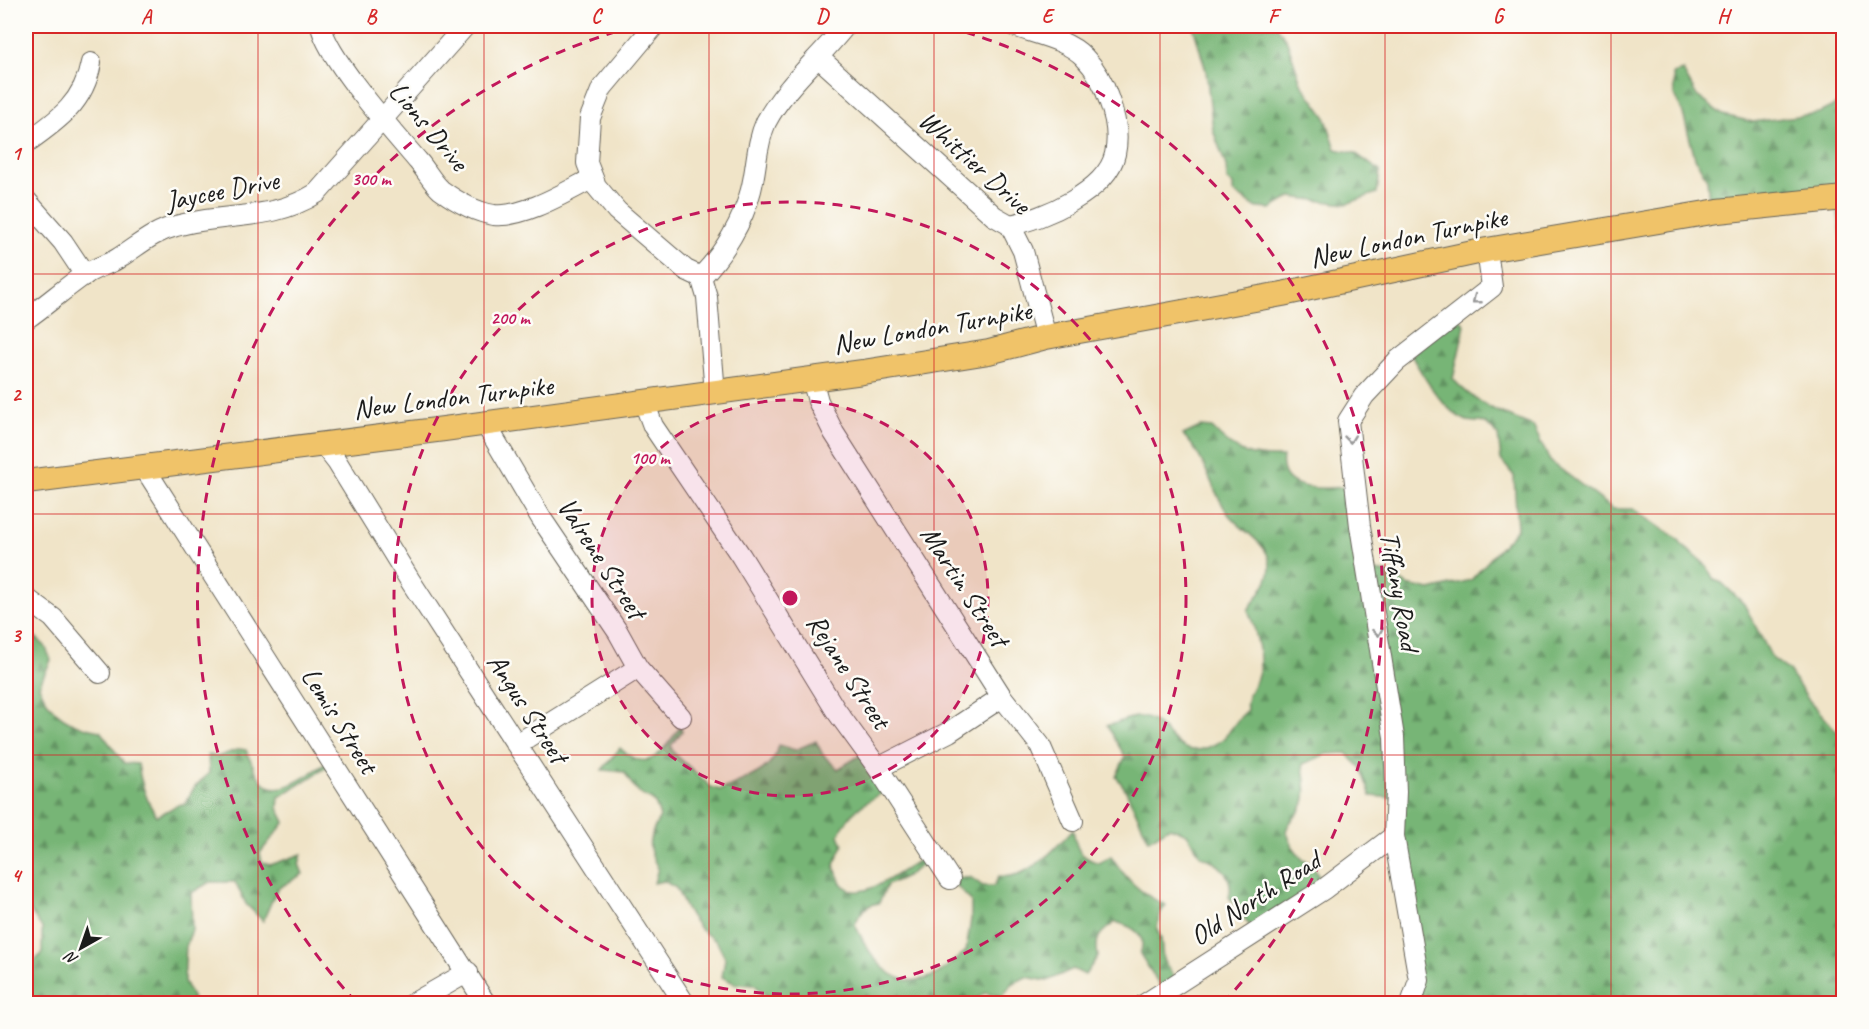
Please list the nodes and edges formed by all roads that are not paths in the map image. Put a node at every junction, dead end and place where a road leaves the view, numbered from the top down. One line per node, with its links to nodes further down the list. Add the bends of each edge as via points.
1 (321, 26): 8 (street, Lions Drive, via 331,51)
2 (465, 26): 8 (street, Jaycee Drive)
3 (654, 26): 10 (street, via 602,88 596,102 588,137)
4 (844, 26): 6 (street)
5 (1014, 26): 13 (street, via 1071,47 1084,57 1108,95 1117,135 1110,167 1088,189 1035,221)
6 (819, 57): 13 (street, Whittier Drive, via 994,216); 16 (street, via 782,98 766,124 744,210 725,247)
7 (91, 63): 9 (street, via 81,95)
8 (384, 118): 10 (street, Lions Drive, via 439,188 484,213 513,214); 15 (street, Jaycee Drive, via 329,182 303,202 273,213 177,225 147,237 117,259)
9 (26, 143)
10 (591, 179): 16 (street, via 632,226 686,270)
11 (1844, 198): 14 (main road, New London Turnpike, via 1718,211)
12 (26, 200): 15 (street, via 63,242)
13 (1010, 225): 18 (street, Whittier Drive, via 1023,251)
14 (1487, 250): 18 (main road, New London Turnpike, via 1271,296); 34 (street, Tiffany Road, one-way to 34, via 1492,287 1397,361 1364,396 1348,421 1360,526 1394,737)
15 (85, 275): 17 (street, Jaycee Drive)
16 (701, 277): 20 (street, via 707,297)
17 (26, 319)
18 (1046, 337): 19 (main road, New London Turnpike, via 989,352)
19 (812, 379): 20 (main road, New London Turnpike); 29 (street, Martin Street, via 834,434)
20 (715, 393): 21 (main road, New London Turnpike)
21 (644, 402): 22 (main road, New London Turnpike); 32 (street, Rejane Street, via 653,426 741,556 835,709)
22 (485, 423): 23 (main road, New London Turnpike); 27 (street, Valrene Street)
23 (323, 444): 24 (main road, New London Turnpike); 31 (street, Angus Street)
24 (144, 467): 25 (main road, New London Turnpike); 36 (street, Lemis Street)
25 (26, 482)
26 (26, 599): 28 (street, via 53,618)
27 (638, 668): 30 (street, Valrene Street); 31 (street)
28 (100, 672)
29 (1002, 697): 32 (street, via 949,732); 33 (street, Martin Street, via 1040,745)
30 (681, 717)
31 (518, 744): 39 (street, Angus Street)
32 (878, 768): 35 (street, Rejane Street)
33 (1073, 821)
34 (1394, 836): 40 (street, Old North Road, via 1324,889); 41 (street, Tiffany Road, via 1419,980)
35 (950, 879)
36 (468, 972): 37 (street); 38 (street, Lemis Street)
37 (412, 1004)
38 (486, 1004)
39 (686, 1004)
40 (1145, 1004)
41 (1411, 1004)

